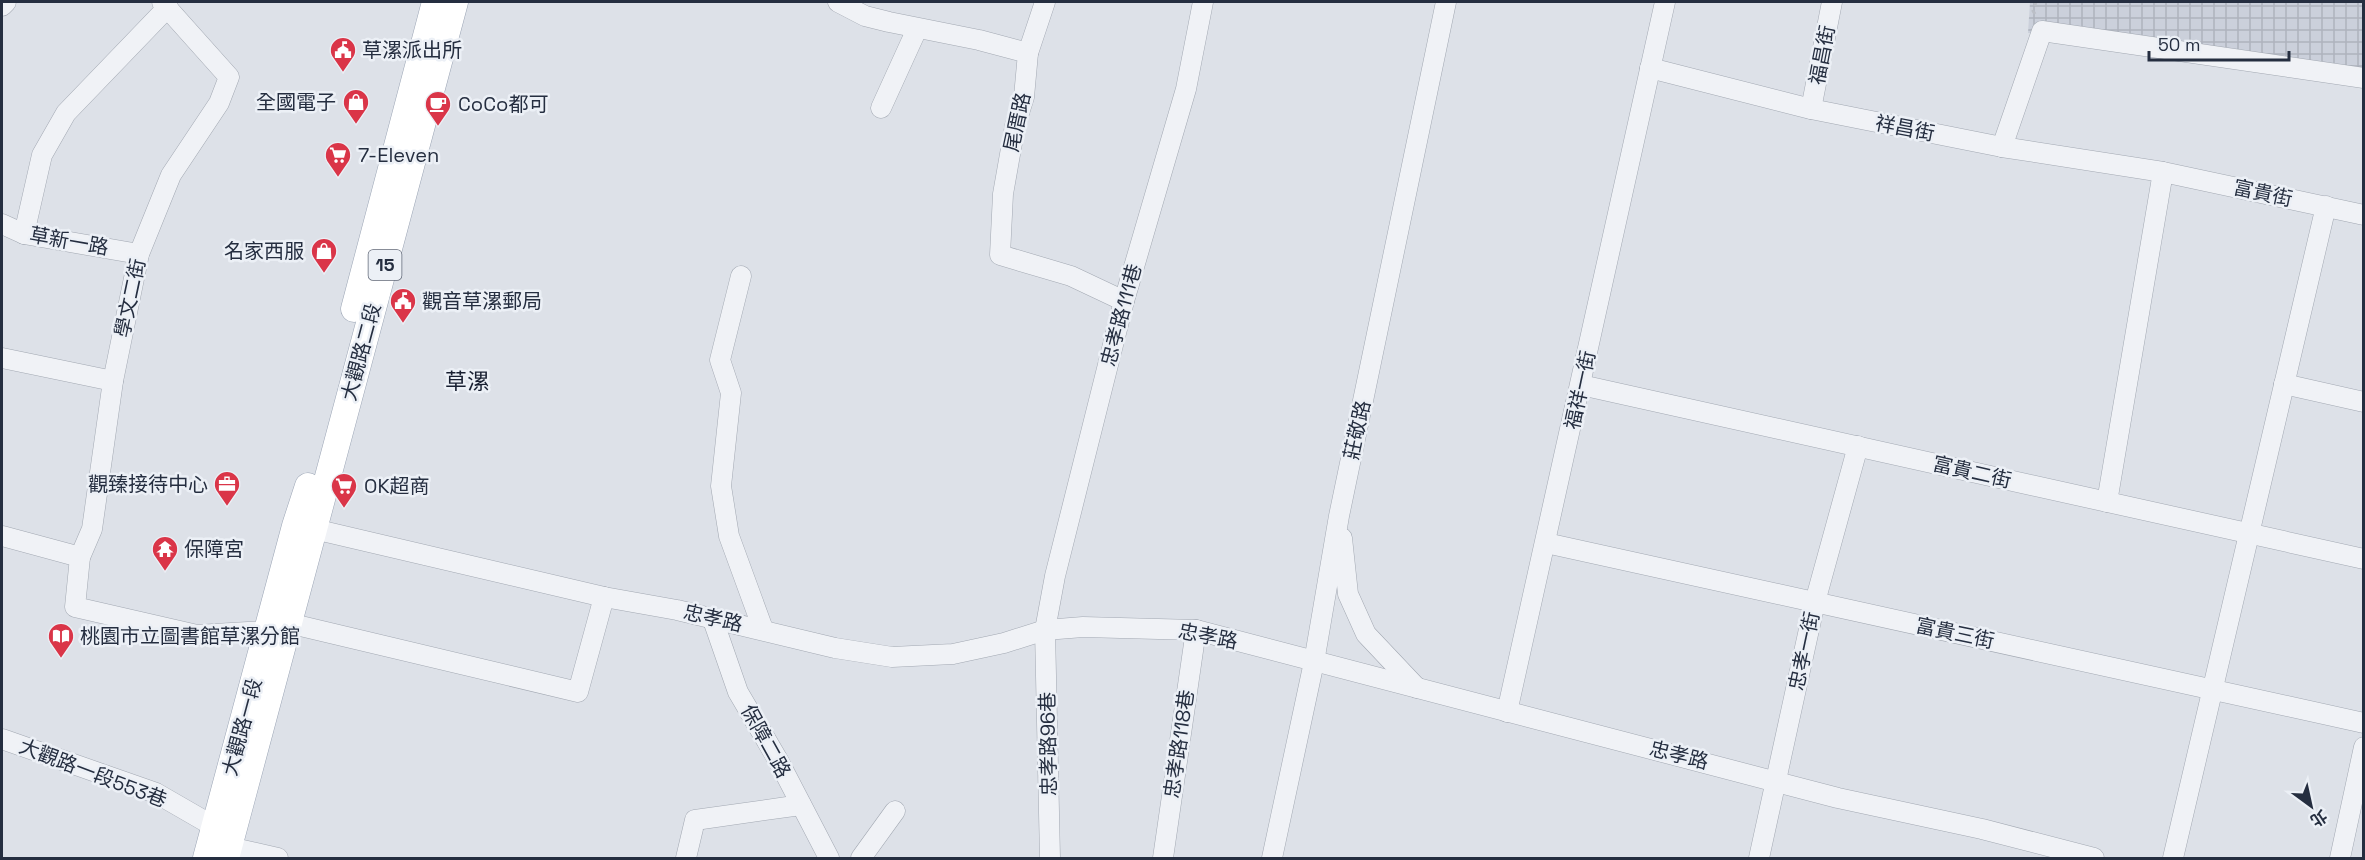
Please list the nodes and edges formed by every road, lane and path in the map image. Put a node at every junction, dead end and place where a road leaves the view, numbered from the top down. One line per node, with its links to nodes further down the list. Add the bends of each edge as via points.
1 (6, 2): 11 (street)
2 (435, 2): 35 (main road, 大觀路二段 / 15, via 307,491)
3 (455, 2): 35 (main road, 大觀路二段 / 15)
4 (842, 2): 12 (street, via 866,16)
5 (1045, 2): 13 (street)
6 (1203, 2): 26 (street, 忠孝路111巷, via 1186,89)
7 (1446, 2): 34 (street, 莊敬路)
8 (1665, 2): 14 (street, 福祥一街)
9 (1832, 2): 17 (street, 福昌街)
10 (165, 4): 23 (street, via 66,113 42,155); 24 (street, 學文二街, via 229,77 219,103 171,175)
11 (2, 6)
12 (917, 29): 13 (street); 16 (street)
13 (1028, 53): 26 (street, 尾厝路, via 1024,97 1003,194 1000,255 1071,276)
14 (1650, 68): 17 (street, 祥昌街); 30 (street, 福祥一街)
15 (2364, 78): 18 (street, via 2042,31)
16 (881, 108)
17 (1811, 109): 18 (street, 祥昌街)
18 (2002, 147): 19 (street, 祥昌街)
19 (2163, 172): 20 (street, 富貴街); 33 (street)
20 (2326, 206): 21 (street, 富貴街); 29 (street)
21 (2364, 215)
22 (2, 224): 23 (street, 草新一路)
23 (24, 234): 24 (street, 草新一路)
24 (139, 254): 28 (street, 學文二街)
25 (741, 276): 45 (street, via 720,360 731,393 721,486 729,537)
26 (1124, 301): 46 (street, 忠孝路111巷)
27 (2, 358): 28 (street)
28 (113, 381): 39 (street, 學文二街, via 92,529)
29 (2284, 384): 31 (street); 36 (street)
30 (1581, 385): 32 (street, 富貴二街); 38 (street, 福祥一街)
31 (2364, 402)
32 (1858, 446): 33 (street, 富貴二街); 42 (street, 忠孝一街)
33 (2107, 502): 36 (street, 富貴二街)
34 (1339, 516): 48 (street, 莊敬路); 49 (street, via 1348,594 1366,634)
35 (304, 527): 41 (street, 忠孝路); 44 (main road, 大觀路一段 / 15)
36 (2249, 534): 40 (street, 富貴二街); 50 (street)
37 (2, 536): 39 (street)
38 (1546, 543): 42 (street, 富貴三街); 51 (street, 福祥一街)
39 (80, 557): 44 (street, 學文二街, via 75,607 197,634)
40 (2364, 560)
41 (603, 597): 43 (street, 忠孝路); 44 (street, via 578,692)
42 (1815, 602): 50 (street, 富貴三街); 55 (street, 忠孝一街)
43 (713, 620): 45 (street, 忠孝路); 56 (street, 保障二路, via 738,692)
44 (278, 627): 58 (main road, 大觀路一段 / 15)
45 (763, 629): 46 (street, 忠孝路, via 835,648 892,657 953,654)
46 (1045, 630): 47 (street, 忠孝路); 63 (street, 忠孝路96巷)
47 (1196, 630): 48 (street, 忠孝路); 64 (street, 忠孝路118巷)
48 (1314, 662): 49 (street, 忠孝路); 65 (street, 莊敬路)
49 (1417, 688): 51 (street, 忠孝路)
50 (2212, 690): 52 (street, 富貴三街); 68 (street)
51 (1507, 712): 55 (street, 忠孝路)
52 (2364, 723)
53 (2, 739): 58 (street, 大觀路一段553巷, via 156,793)
54 (2364, 747): 69 (street)
55 (1776, 780): 66 (street, 忠孝一街); 67 (street, 忠孝路)
56 (801, 805): 60 (street, via 695,820); 61 (street, 保障二路)
57 (895, 811): 62 (street)
58 (217, 846): 59 (street, 大觀路一段553巷)
59 (278, 858)
60 (686, 858)
61 (829, 858)
62 (861, 858)
63 (1050, 858)
64 (1163, 858)
65 (1272, 858)
66 (1759, 858)
67 (2094, 858)
68 (2173, 858)
69 (2340, 858)

